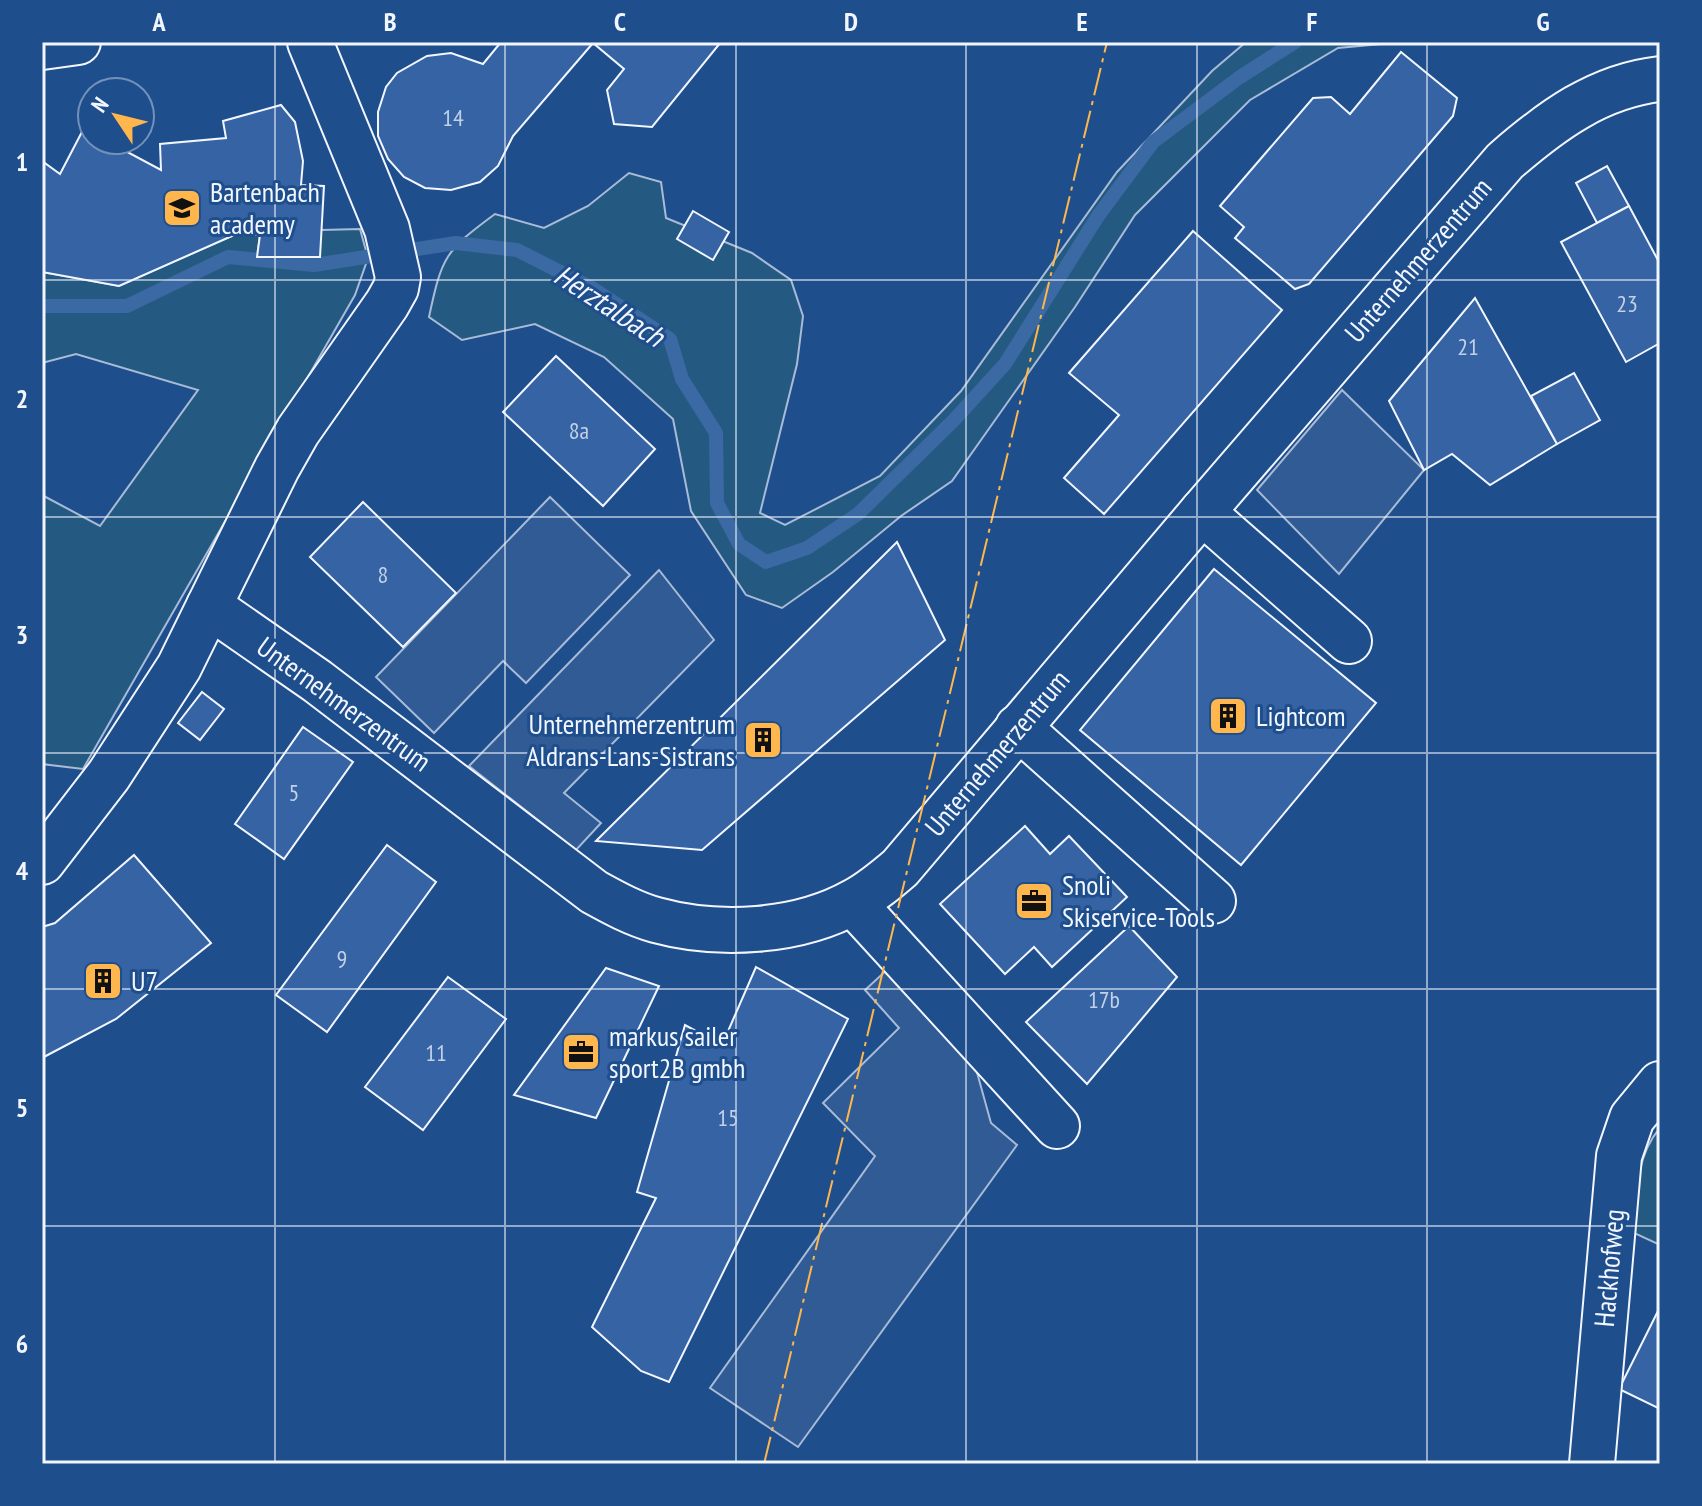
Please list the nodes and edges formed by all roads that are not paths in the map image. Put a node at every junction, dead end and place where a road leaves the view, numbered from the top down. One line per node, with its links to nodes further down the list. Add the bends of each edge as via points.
1 (78, 42): 3 (main road)
2 (310, 42): 6 (main road, via 387,229 397,283 277,468)
3 (42, 47)
4 (1660, 79): 5 (main road, Unternehmerzentrum, via 1589,99 1505,161)
5 (1202, 512): 7 (main road); 8 (main road, Unternehmerzentrum)
6 (209, 606): 9 (main road, via 179,667 109,775); 11 (main road, Unternehmerzentrum, via 317,681 562,869 624,908 674,924 738,929 797,922)
7 (1349, 641)
8 (1018, 727): 10 (main road); 11 (main road, Unternehmerzentrum, via 900,868)
9 (42, 862)
10 (1213, 901)
11 (853, 903): 13 (main road)
12 (1660, 1084): 14 (main road, Hackhofweg, via 1632,1118 1619,1156)
13 (1057, 1126)
14 (1592, 1464)

